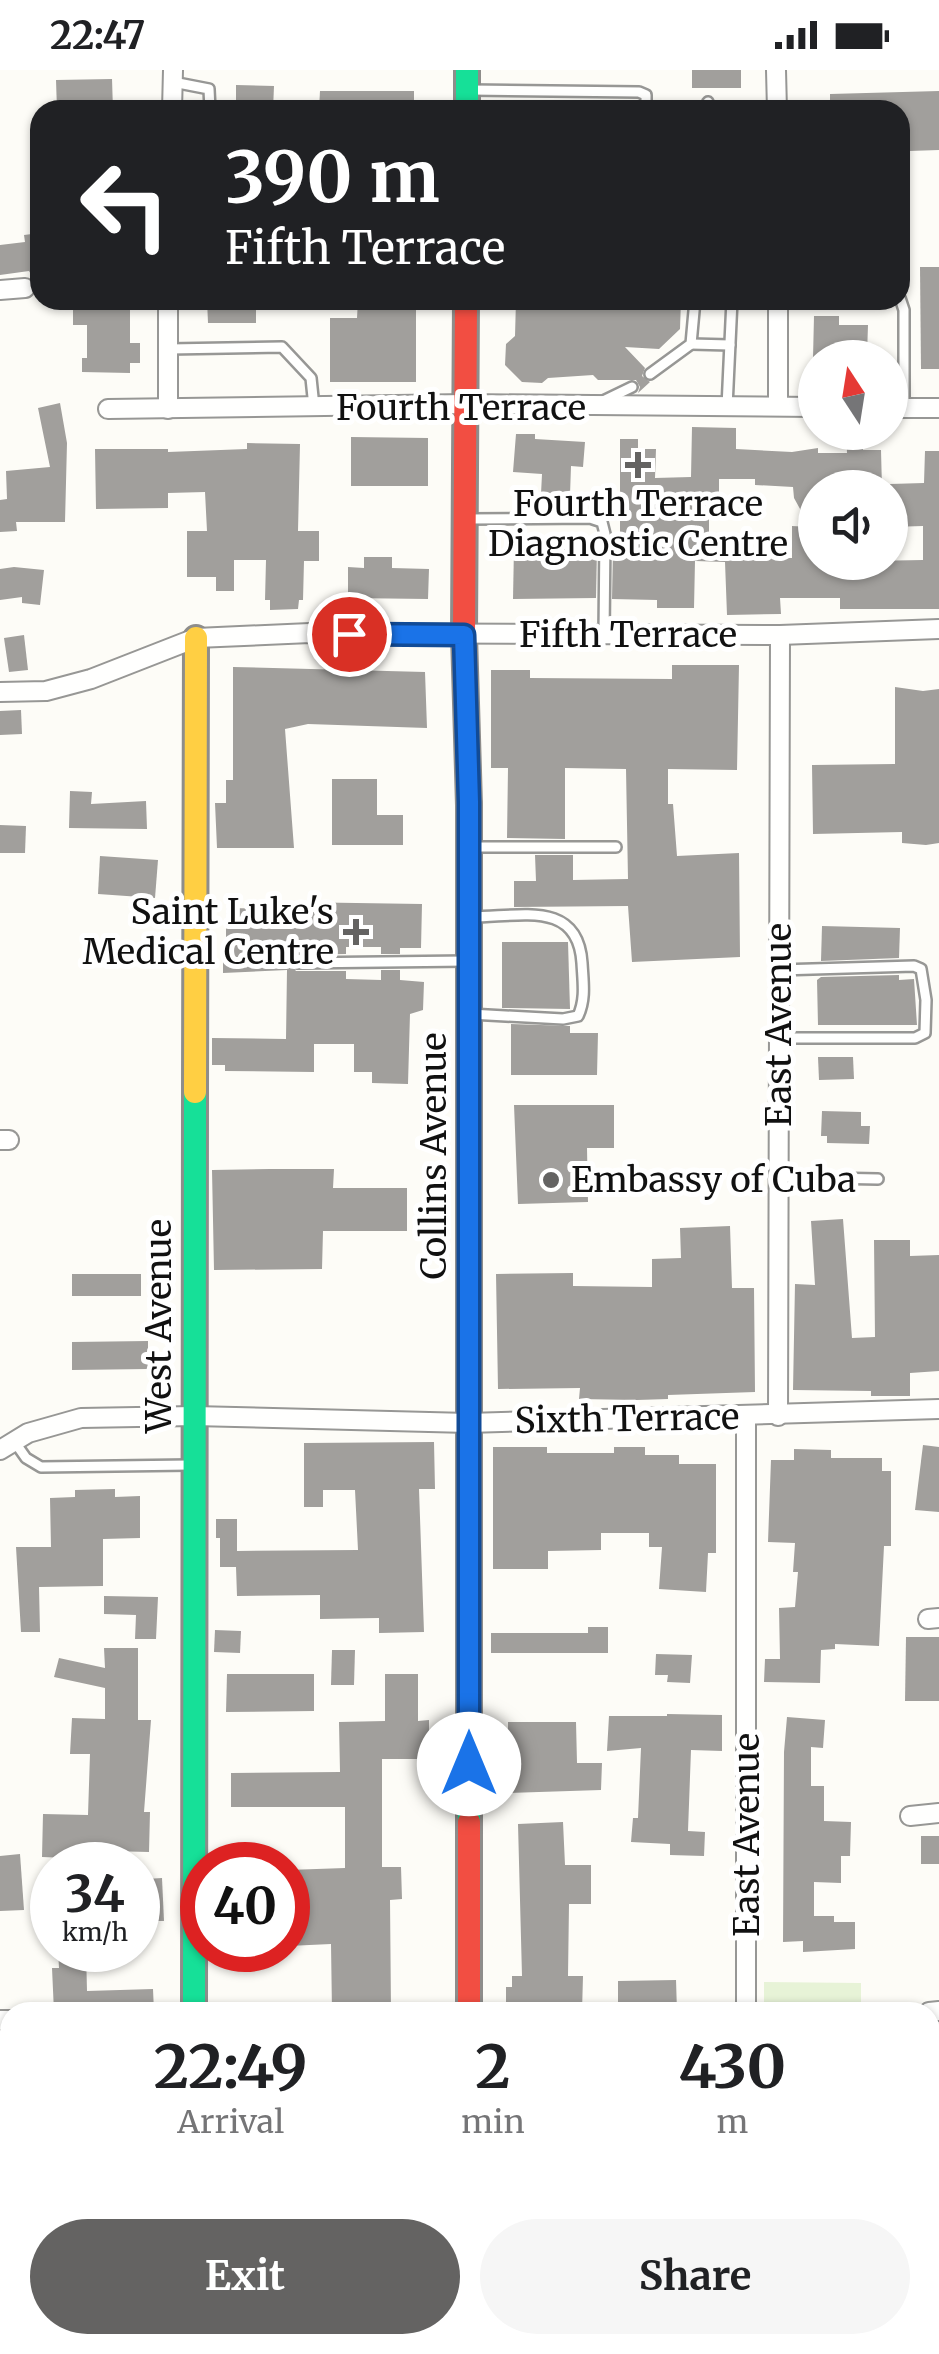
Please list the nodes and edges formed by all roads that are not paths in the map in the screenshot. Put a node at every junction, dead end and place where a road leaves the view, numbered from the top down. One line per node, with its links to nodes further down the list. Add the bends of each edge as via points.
1 (776, 70): 6 (street)
2 (173, 76): 4 (lane, via 209,89)
3 (467, 90): 5 (lane, via 639,92)
4 (210, 100)
5 (646, 100)
6 (777, 100)
7 (25, 288): 8 (street)
8 (0, 290)
9 (168, 310): 18 (street)
10 (466, 310): 21 (street, Collins Avenue)
11 (694, 310): 16 (lane)
12 (732, 310): 17 (lane)
13 (778, 310): 22 (street)
14 (904, 310): 15 (lane)
15 (902, 340)
16 (691, 344): 17 (lane); 19 (lane)
17 (730, 344): 26 (lane)
18 (166, 349): 25 (lane, via 282,348 311,378); 30 (street)
19 (650, 374)
20 (632, 387): 23 (lane)
21 (466, 404): 23 (street, Fourth Terrace); 25 (street, Fourth Terrace); 31 (street, Collins Avenue)
22 (778, 406): 24 (street, Fourth Terrace); 26 (street, Fourth Terrace)
23 (590, 407): 26 (street, Fourth Terrace)
24 (798, 407)
25 (314, 408): 30 (street, Fourth Terrace)
26 (727, 408)
27 (908, 408): 28 (street)
28 (939, 408)
29 (108, 409): 30 (street, Fourth Terrace)
30 (168, 409)
31 (465, 520): 33 (street, Collins Avenue); 34 (lane, via 602,522)
32 (939, 629): 35 (street, Fifth Terrace)
33 (464, 635): 34 (street, Fifth Terrace); 36 (street, Fifth Terrace); 38 (street, Collins Avenue)
34 (604, 635): 35 (street, Fifth Terrace)
35 (780, 635): 43 (street, East Avenue)
36 (196, 638): 37 (street, Fifth Terrace, via 91,679 46,691); 49 (street, West Avenue)
37 (0, 692)
38 (469, 847): 39 (lane); 40 (street, Collins Avenue)
39 (616, 847)
40 (469, 917): 41 (street, Collins Avenue); 44 (lane, via 556,917 574,928 584,1003 578,1016 563,1018)
41 (469, 961): 42 (lane); 44 (street, Collins Avenue)
42 (297, 963)
43 (779, 970): 45 (street, East Avenue); 45 (lane, via 914,966 921,969 926,1000 925,1033 915,1038)
44 (470, 1014): 52 (street, Collins Avenue)
45 (779, 1038): 46 (street, East Avenue)
46 (779, 1176): 47 (lane); 50 (street, East Avenue)
47 (878, 1179)
48 (939, 1409): 50 (street, Sixth Terrace)
49 (194, 1416): 52 (street, Sixth Terrace); 53 (street, Sixth Terrace, via 81,1418 28,1432); 54 (street, West Avenue)
50 (778, 1416): 51 (street, Sixth Terrace)
51 (746, 1417): 52 (street, Sixth Terrace); 59 (street, East Avenue)
52 (468, 1423): 58 (street, Collins Avenue)
53 (7, 1446): 54 (lane, via 41,1467)
54 (194, 1465): 57 (street, West Avenue)
55 (939, 1813): 56 (street)
56 (910, 1816)
57 (194, 2002)
58 (470, 2002)
59 (746, 2002)

